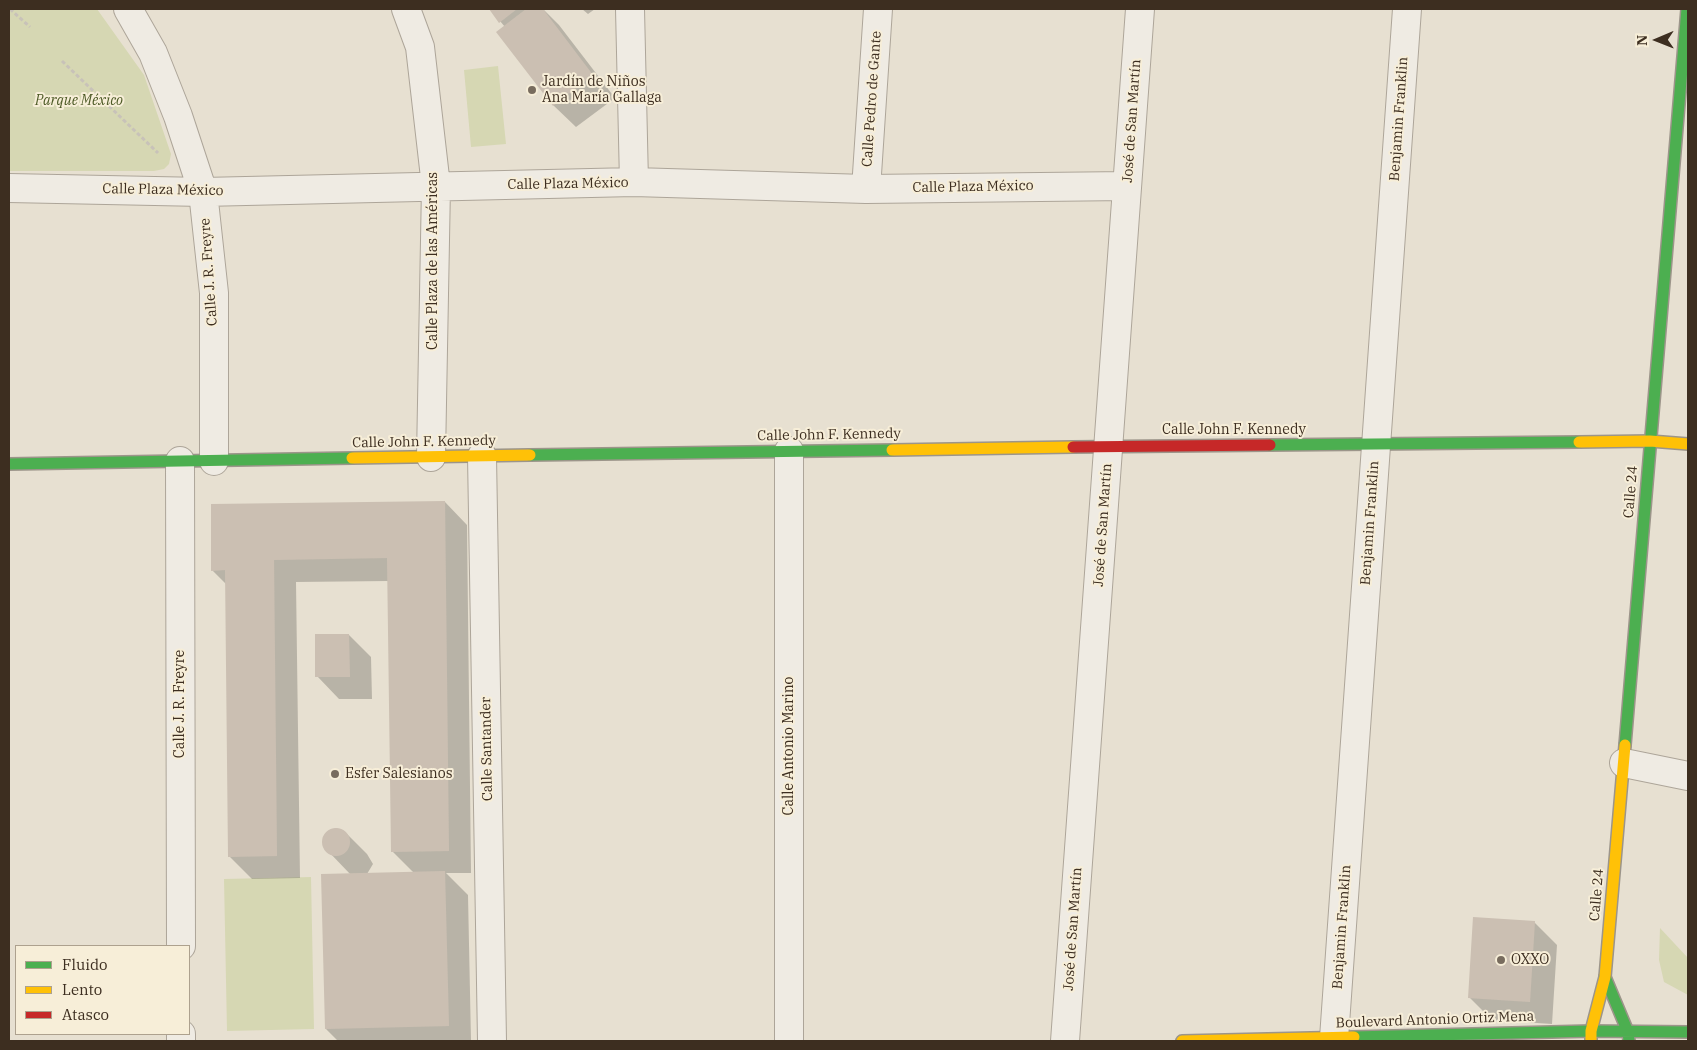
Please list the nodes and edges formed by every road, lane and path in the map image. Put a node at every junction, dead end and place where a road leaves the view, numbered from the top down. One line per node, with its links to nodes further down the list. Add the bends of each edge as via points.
1 (10, 9): 9 (path)
2 (128, 9): 18 (street, Calle J. R. Freyre, via 153,52)
3 (406, 9): 14 (street, Calle Plaza de las Américas, via 420,46)
4 (630, 9): 13 (street)
5 (878, 9): 17 (street, Calle Pedro de Gante)
6 (1140, 9): 15 (street, José de San Martín)
7 (1407, 9): 20 (street, Benjamin Franklin)
8 (1687, 9): 11 (street, Calle 24)
9 (30, 27)
10 (62, 62): 12 (path)
11 (1685, 100): 19 (street, Calle 24)
12 (162, 157)
13 (634, 182): 14 (street, Calle Plaza México); 17 (street, Calle Plaza México)
14 (436, 186): 18 (street, Calle Plaza México); 25 (street, Calle Plaza de las Américas)
15 (1127, 186): 17 (street, Calle Plaza México); 22 (street, José de San Martín)
16 (9, 188): 18 (street, Calle Plaza México)
17 (866, 188)
18 (202, 192): 26 (street, Calle J. R. Freyre, via 214,293)
19 (1650, 441): 20 (street, Calle John F. Kennedy); 21 (street, Calle John F. Kennedy); 29 (street, Calle 24)
20 (1376, 444): 22 (street, Calle John F. Kennedy); 36 (street, Benjamin Franklin)
21 (1688, 444)
22 (1108, 446): 23 (street, Calle John F. Kennedy); 39 (street, José de San Martín)
23 (789, 451): 24 (street, Calle John F. Kennedy); 38 (street, Calle Antonio Marino)
24 (482, 456): 25 (street, Calle John F. Kennedy); 37 (street, Calle Santander)
25 (432, 457): 26 (street, Calle John F. Kennedy)
26 (214, 460): 27 (street, Calle John F. Kennedy)
27 (180, 461): 28 (street, Calle John F. Kennedy); 31 (street, Calle J. R. Freyre)
28 (9, 464)
29 (1624, 763): 30 (street); 32 (street, Calle 24)
30 (1688, 776)
31 (181, 945)
32 (1605, 977): 34 (street, Calle 24); 35 (street, Calle 24)
33 (1688, 1032): 35 (street, Boulevard Antonio Ortiz Mena)
34 (1591, 1036): 35 (street, Boulevard Antonio Ortiz Mena); 36 (street, Boulevard Antonio Ortiz Mena)
35 (1628, 1036)
36 (1334, 1038): 40 (street, Boulevard Antonio Ortiz Mena)
37 (492, 1041)
38 (789, 1041)
39 (1065, 1041)
40 (1182, 1041)

